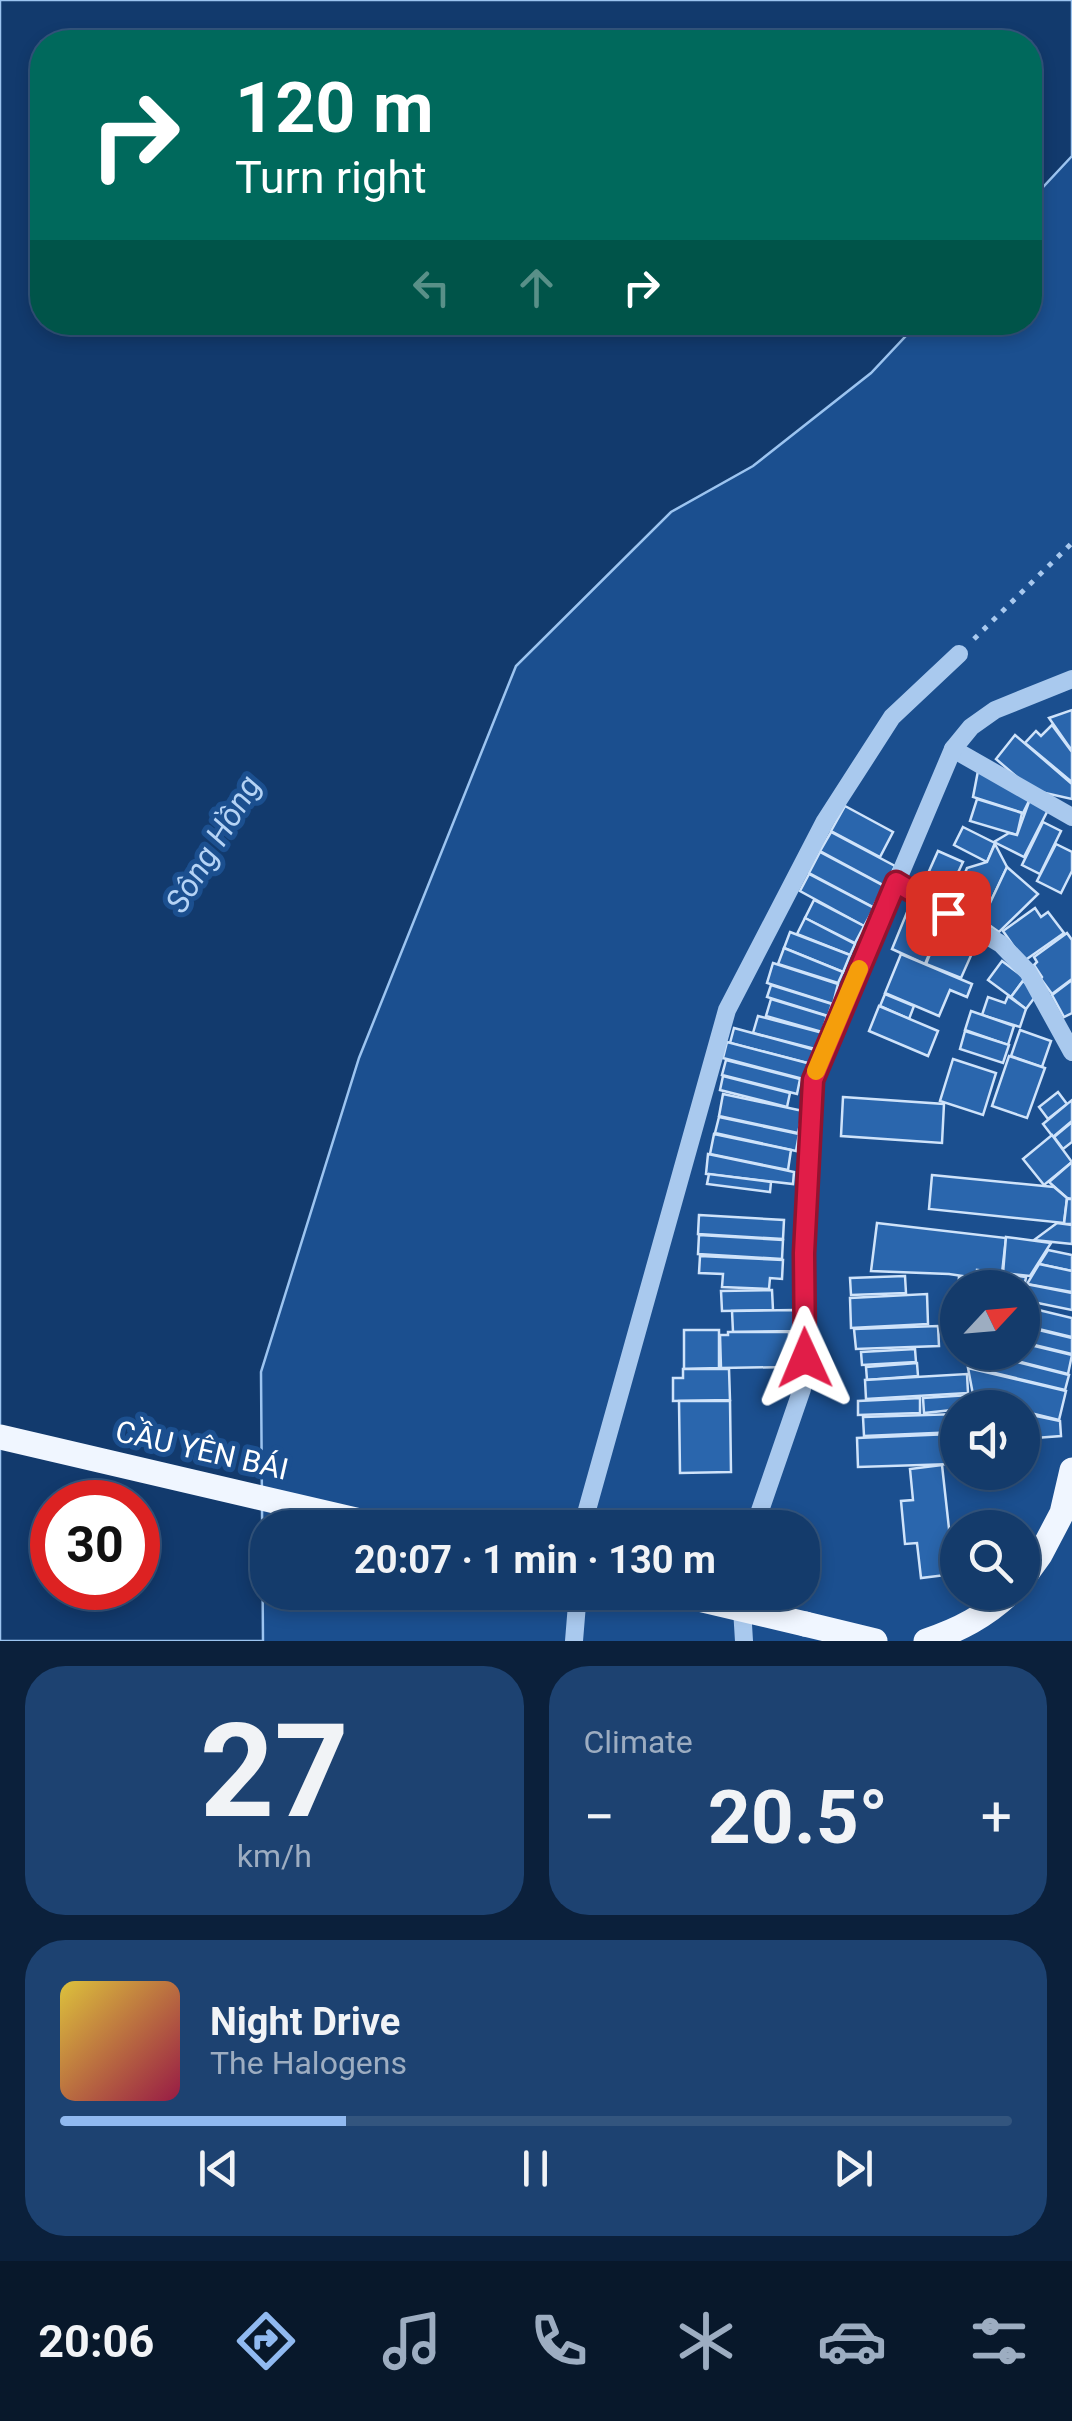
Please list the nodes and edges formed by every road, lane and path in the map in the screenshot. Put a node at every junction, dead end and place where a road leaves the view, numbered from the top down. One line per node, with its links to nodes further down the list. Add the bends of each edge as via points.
1 (1072, 542): 2 (path)
2 (959, 654): 11 (street, via 892,718 825,821 727,1010)
3 (1072, 679): 4 (street, via 995,710)
4 (953, 749): 5 (street); 6 (street)
5 (1072, 817)
6 (896, 882): 7 (street, via 1001,944 1028,972); 12 (street, via 813,1080 802,1389)
7 (1072, 1052)
8 (0, 1437): 10 (main road, CẦU YÊN BÁI)
9 (1072, 1470): 13 (main road, via 1062,1513)
10 (313, 1510)
11 (587, 1510)
12 (760, 1510)
13 (1040, 1555)
14 (577, 1610): 18 (street)
15 (742, 1610): 19 (street)
16 (746, 1610): 20 (main road, bridge)
17 (992, 1610): 21 (main road)
18 (574, 1641)
19 (744, 1641)
20 (875, 1641)
21 (926, 1641)

